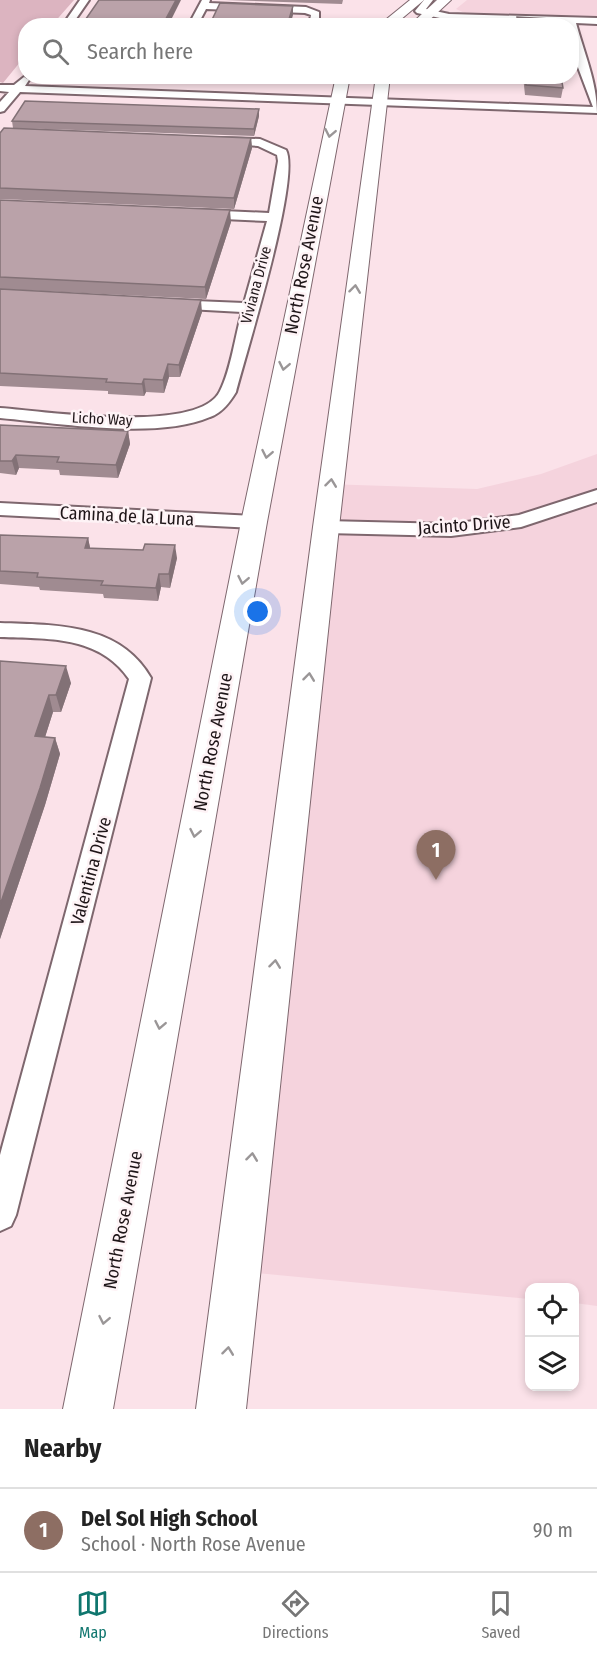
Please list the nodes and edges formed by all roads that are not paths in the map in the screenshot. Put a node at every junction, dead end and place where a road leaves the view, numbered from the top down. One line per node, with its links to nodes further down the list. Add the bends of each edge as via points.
1 (86, 0): 7 (street)
2 (418, 0): 10 (main road)
3 (429, 0): 6 (street, via 420,9)
4 (446, 0): 6 (main road)
5 (205, 3): 8 (street); 9 (street, via 306,10 316,14)
6 (427, 14): 11 (main road); 12 (street)
7 (72, 18)
8 (197, 18)
9 (315, 18)
10 (394, 18)
11 (423, 18)
12 (523, 18)
13 (579, 20): 14 (street)
14 (597, 21)
15 (579, 54): 16 (street)
16 (581, 62): 17 (street); 25 (street)
17 (597, 62)
18 (20, 84): 22 (street)
19 (341, 84): 23 (main road, North Rose Avenue)
20 (382, 84): 24 (main road)
21 (0, 88): 22 (street)
22 (17, 89): 23 (street); 26 (street)
23 (336, 102): 24 (street); 37 (main road, North Rose Avenue, one-way to 37)
24 (378, 103): 27 (street); 38 (main road, one-way to 24)
25 (597, 105)
26 (0, 109)
27 (597, 110)
28 (201, 140): 30 (street, Viviana Drive, via 249,142 282,153)
29 (191, 213): 30 (street)
30 (275, 217): 32 (street, Viviana Drive)
31 (154, 303): 32 (street)
32 (250, 308): 34 (street, Viviana Drive, via 228,392)
33 (0, 413): 34 (street, Licho Way, via 158,421)
34 (204, 414)
35 (597, 496): 38 (street, Jacinto Drive, via 522,521 451,530)
36 (0, 509): 37 (street, Camina de la Luna)
37 (254, 522): 41 (main road, North Rose Avenue, one-way to 41)
38 (326, 526): 42 (main road, one-way to 38)
39 (0, 630): 40 (street, Valentina Drive, via 75,635 108,645 133,664 140,678)
40 (0, 1215)
41 (88, 1409)
42 (221, 1409)

